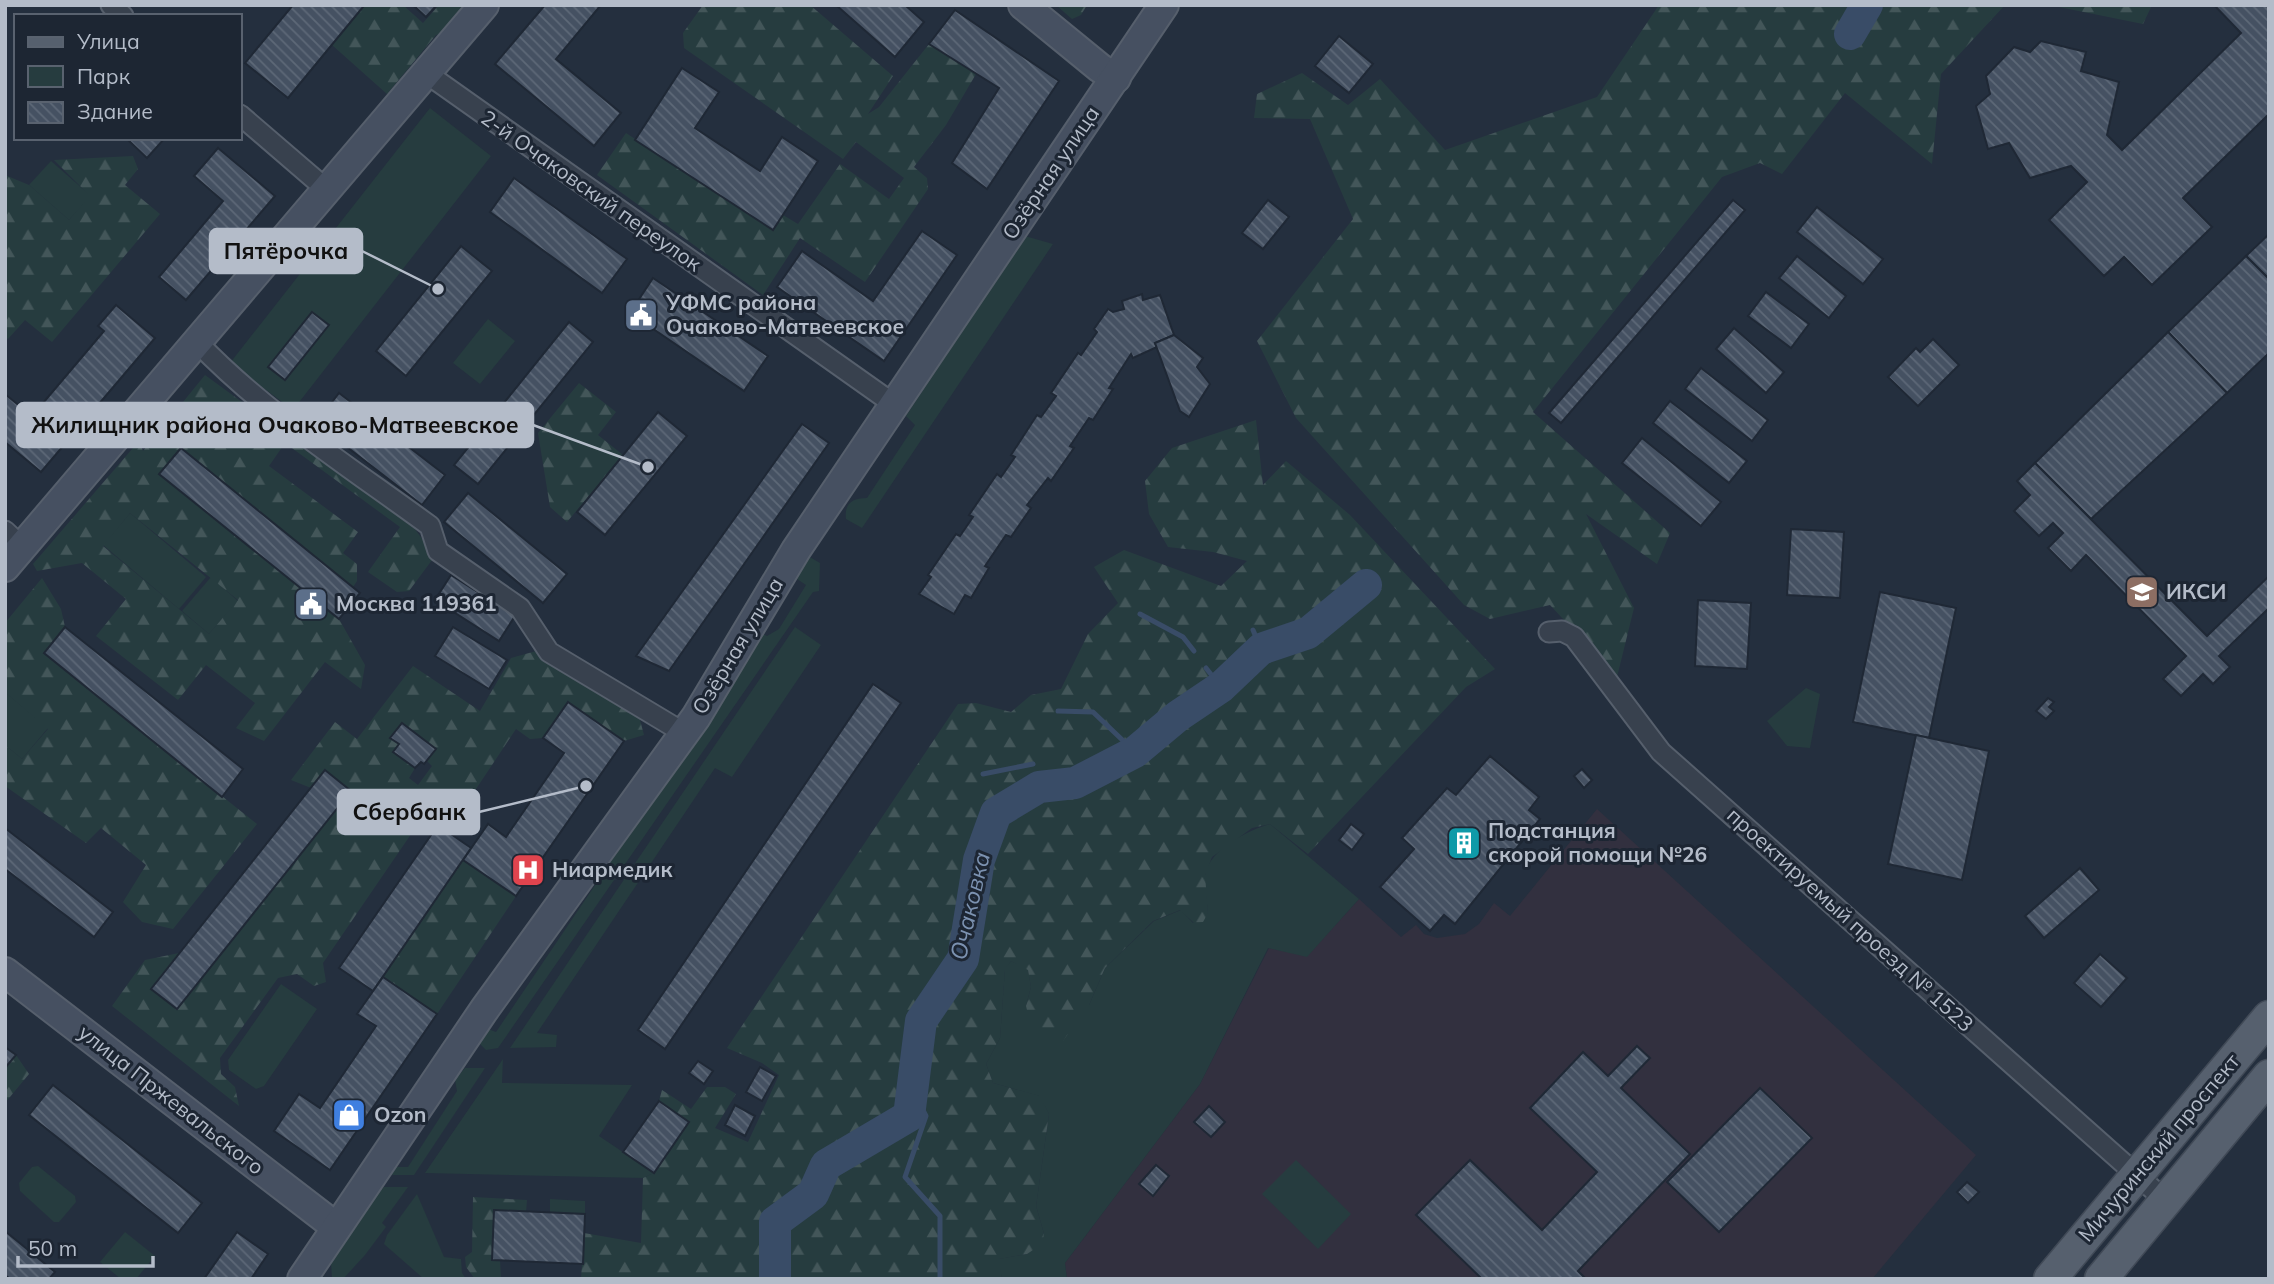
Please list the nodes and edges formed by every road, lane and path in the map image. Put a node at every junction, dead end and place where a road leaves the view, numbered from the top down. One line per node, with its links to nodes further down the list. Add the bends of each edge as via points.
1 (484, 5): 4 (street)
2 (1023, 5): 5 (street)
3 (1164, 5): 5 (street, Озёрная улица)
4 (426, 73): 7 (street); 9 (street, 2-й Очаковский переулок)
5 (1116, 78): 9 (street, Озёрная улица)
6 (242, 117): 7 (street)
7 (326, 189): 8 (street)
8 (197, 342): 10 (street); 12 (street, via 292,425 430,526 438,551 520,608 550,652)
9 (895, 405): 12 (street, Озёрная улица, via 796,550)
10 (11, 548)
11 (1549, 632): 16 (street, проектируемый проезд № 1523, via 1562,631 1574,637 1661,752)
12 (684, 733): 18 (street, Озёрная улица, via 484,1010)
13 (5, 972): 18 (street, улица Пржевальского)
14 (2269, 1017): 16 (main road, Мичуринский проспект)
15 (2269, 1076): 17 (main road, Мичуринский проспект)
16 (2137, 1175): 17 (street, проектируемый проезд № 1523); 20 (main road, Мичуринский проспект)
17 (2166, 1201): 21 (main road, Мичуринский проспект)
18 (337, 1227): 19 (street, Озёрная улица)
19 (302, 1279)
20 (2050, 1279)
21 (2101, 1279)

